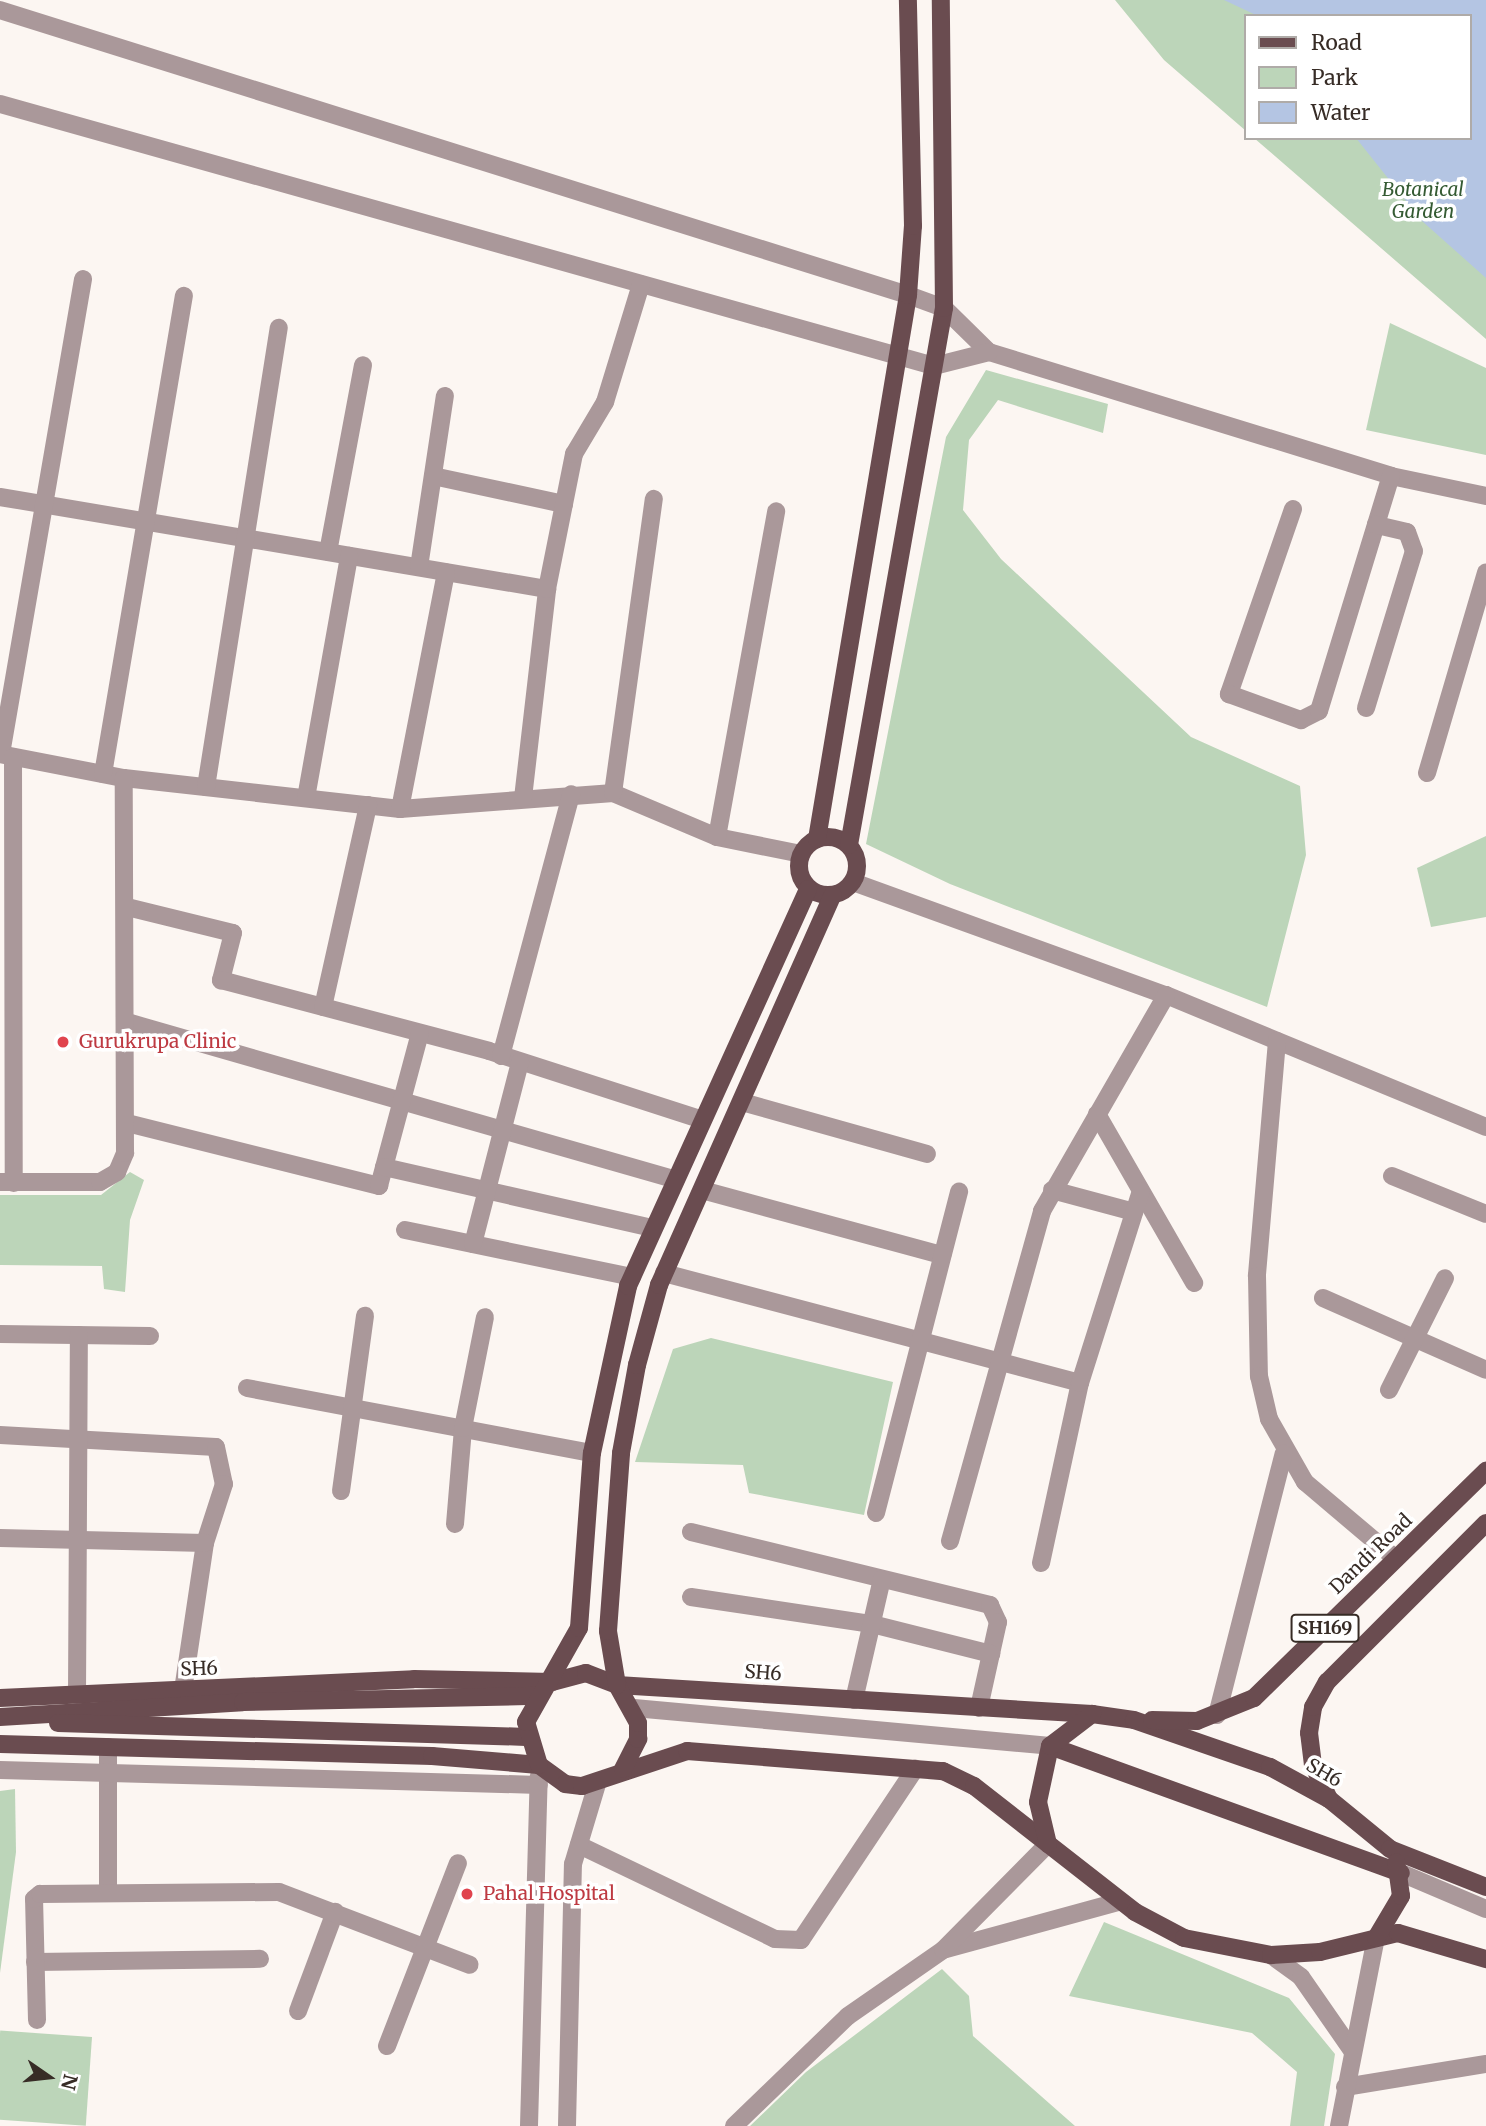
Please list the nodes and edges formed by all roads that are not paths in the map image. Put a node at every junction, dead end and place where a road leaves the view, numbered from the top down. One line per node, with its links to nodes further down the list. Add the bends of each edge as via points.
1 (908, 0): 7 (main road, via 913,226)
2 (941, 0): 9 (main road)
3 (0, 10): 7 (street)
4 (0, 104): 6 (street)
5 (83, 279): 21 (street)
6 (641, 284): 12 (street); 22 (street, via 605,402 574,454)
7 (908, 295): 9 (street); 12 (main road)
8 (184, 296): 25 (street)
9 (944, 308): 11 (street); 14 (main road)
10 (279, 327): 27 (street)
11 (989, 352): 14 (street); 16 (street)
12 (895, 355): 14 (street); 47 (main road)
13 (363, 365): 28 (street)
14 (934, 366): 48 (main road)
15 (445, 396): 17 (street)
16 (1391, 475): 18 (street); 26 (street)
17 (433, 476): 22 (street); 30 (street)
18 (1486, 496)
19 (0, 497): 21 (street)
20 (654, 499): 40 (street)
21 (41, 504): 25 (street); 35 (street)
22 (564, 504): 33 (street)
23 (1293, 509): 26 (street, via 1229,694 1301,720 1319,711)
24 (776, 511): 46 (street)
25 (148, 522): 27 (street); 37 (street)
26 (1376, 525): 34 (street, via 1407,532 1414,551)
27 (247, 538): 28 (street); 39 (street)
28 (328, 552): 29 (street)
29 (349, 556): 30 (street); 43 (street)
30 (419, 567): 31 (street)
31 (446, 572): 33 (street); 45 (street)
32 (1486, 573): 36 (street)
33 (547, 589): 42 (street)
34 (1366, 708)
35 (5, 755): 37 (street); 72 (street)
36 (1427, 773)
37 (103, 774): 38 (street)
38 (124, 778): 39 (street); 53 (street)
39 (206, 787): 43 (street)
40 (613, 793): 41 (street); 46 (street)
41 (571, 794): 42 (street); 59 (street)
42 (523, 797): 45 (street)
43 (306, 798): 44 (street)
44 (368, 805): 45 (street); 55 (street)
45 (401, 808)
46 (718, 837): 49 (street)
47 (817, 839): 48 (main road, via 832,837); 49 (main road)
48 (849, 845): 50 (main road, via 857,862)
49 (801, 854): 51 (main road, via 799,872)
50 (853, 882): 52 (main road); 54 (street)
51 (808, 889): 52 (main road); 64 (main road)
52 (833, 895): 62 (main road)
53 (127, 907): 55 (street, via 233,933 221,980); 56 (street)
54 (1166, 995): 58 (street); 63 (street)
55 (323, 1007): 57 (street)
56 (127, 1022): 61 (street); 65 (street)
57 (420, 1033): 59 (street); 61 (street)
58 (1277, 1041): 66 (street); 106 (street, via 1254,1331 1269,1419)
59 (501, 1056): 60 (street)
60 (520, 1062): 64 (street); 67 (street)
61 (400, 1100): 67 (street); 69 (street)
62 (742, 1102): 68 (street); 73 (main road)
63 (1097, 1114): 74 (street); 76 (street)
64 (699, 1119): 71 (main road)
65 (127, 1123): 69 (street, via 379,1186); 72 (street, via 117,1172 100,1182)
66 (1486, 1127)
67 (501, 1132): 71 (street); 75 (street)
68 (927, 1154)
69 (384, 1167): 75 (street)
70 (1392, 1176): 79 (street)
71 (673, 1179): 80 (main road)
72 (7, 1183)
73 (702, 1190): 83 (street); 84 (main road)
74 (1052, 1190): 78 (street); 96 (street)
75 (486, 1191): 80 (street); 82 (street)
76 (1141, 1191): 78 (street); 87 (street)
77 (959, 1192): 83 (street)
78 (1135, 1212): 98 (street)
79 (1486, 1214)
80 (652, 1228): 85 (main road)
81 (405, 1230): 82 (street)
82 (473, 1244): 85 (street)
83 (942, 1255): 95 (street)
84 (664, 1273): 95 (street); 124 (main road, via 621,1453 608,1630)
85 (632, 1277): 105 (main road)
86 (1445, 1278): 94 (street)
87 (1194, 1283)
88 (1323, 1298): 94 (street)
89 (365, 1316): 101 (street)
90 (485, 1317): 102 (street)
91 (0, 1334): 92 (street)
92 (79, 1335): 93 (street); 104 (street)
93 (150, 1336)
94 (1416, 1339): 97 (street); 100 (street)
95 (919, 1340): 96 (street); 109 (street)
96 (998, 1361): 98 (street); 115 (street)
97 (1486, 1370)
98 (1080, 1383): 118 (street)
99 (247, 1388): 101 (street)
100 (1389, 1390)
101 (355, 1409): 102 (street); 108 (street)
102 (463, 1428): 105 (street); 111 (street)
103 (0, 1435): 104 (street)
104 (79, 1438): 114 (street); 116 (street, via 216,1447 225,1484)
105 (592, 1453): 123 (main road, via 579,1628)
106 (1284, 1453): 117 (street, via 1305,1482); 133 (street)
107 (1486, 1471): 117 (main road, Dandi Road / SH169)
108 (341, 1491)
109 (876, 1513)
110 (1486, 1523): 147 (main road, SH169, via 1327,1682 1313,1707 1313,1765)
111 (455, 1524)
112 (691, 1532): 119 (street)
113 (0, 1538): 114 (street)
114 (74, 1541): 116 (street); 126 (street)
115 (950, 1541)
116 (205, 1543): 125 (street)
117 (1396, 1559): 133 (main road, Dandi Road / SH169, via 1254,1698)
118 (1041, 1563)
119 (882, 1579): 121 (street); 122 (street, via 990,1605 999,1616)
120 (691, 1597): 121 (street)
121 (872, 1624): 122 (street); 129 (street)
122 (991, 1654): 131 (street)
123 (552, 1682): 124 (main road, SH6, via 586,1673); 125 (main road, SH6, via 414,1679); 127 (main road)
124 (617, 1685): 129 (main road, SH6); 130 (main road)
125 (183, 1691): 126 (main road, SH6)
126 (77, 1695): 128 (main road, SH6)
127 (537, 1696): 134 (main road, via 243,1702); 136 (main road)
128 (0, 1698)
129 (854, 1700): 131 (main road, SH6)
130 (634, 1707): 138 (street); 141 (main road, via 638,1739)
131 (979, 1707): 132 (main road, SH6)
132 (1092, 1714): 135 (main road, SH6); 138 (main road)
133 (1217, 1715): 135 (main road, Dandi Road / SH169)
134 (0, 1719): 136 (main road, via 223,1732)
135 (1134, 1720): 147 (main road, SH6, via 1247,1758)
136 (526, 1737): 140 (main road)
137 (0, 1744): 139 (main road)
138 (1050, 1745): 148 (main road, via 1038,1802); 152 (main road)
139 (108, 1747): 140 (main road, via 432,1756); 144 (street)
140 (539, 1765): 145 (main road, via 565,1784); 146 (street)
141 (623, 1769): 142 (main road, via 687,1751); 145 (main road)
142 (915, 1769): 148 (main road, via 943,1771 974,1786); 149 (street, via 801,1940 775,1939)
143 (0, 1770): 144 (street)
144 (108, 1770): 146 (street); 154 (street)
145 (597, 1784): 149 (street)
146 (538, 1785): 172 (street)
147 (1329, 1799): 150 (main road, SH6)
148 (1048, 1844): 155 (main road); 160 (street)
149 (579, 1845): 173 (street)
150 (1390, 1849): 152 (main road); 153 (main road, SH6)
151 (458, 1863): 159 (street)
152 (1401, 1872): 156 (street); 158 (main road, via 1401,1896)
153 (1486, 1887)
154 (108, 1893): 157 (street, via 267,1890); 164 (street, via 35,1896)
155 (1121, 1901): 160 (street); 161 (main road, via 1184,1938)
156 (1486, 1909)
157 (335, 1913): 159 (street); 166 (street)
158 (1376, 1938): 161 (main road, via 1320,1952); 163 (main road, via 1398,1933); 169 (street)
159 (424, 1947): 165 (street); 168 (street)
160 (943, 1950): 174 (street, via 848,2016)
161 (1271, 1955): 169 (street, via 1301,1977)
162 (260, 1959): 164 (street)
163 (1486, 1959)
164 (35, 1962): 167 (street)
165 (470, 1965)
166 (298, 2011)
167 (37, 2020)
168 (387, 2046)
169 (1351, 2049): 171 (street)
170 (1486, 2064): 171 (street)
171 (1345, 2087): 175 (street)
172 (529, 2126)
173 (567, 2126)
174 (734, 2126)
175 (1339, 2126)

